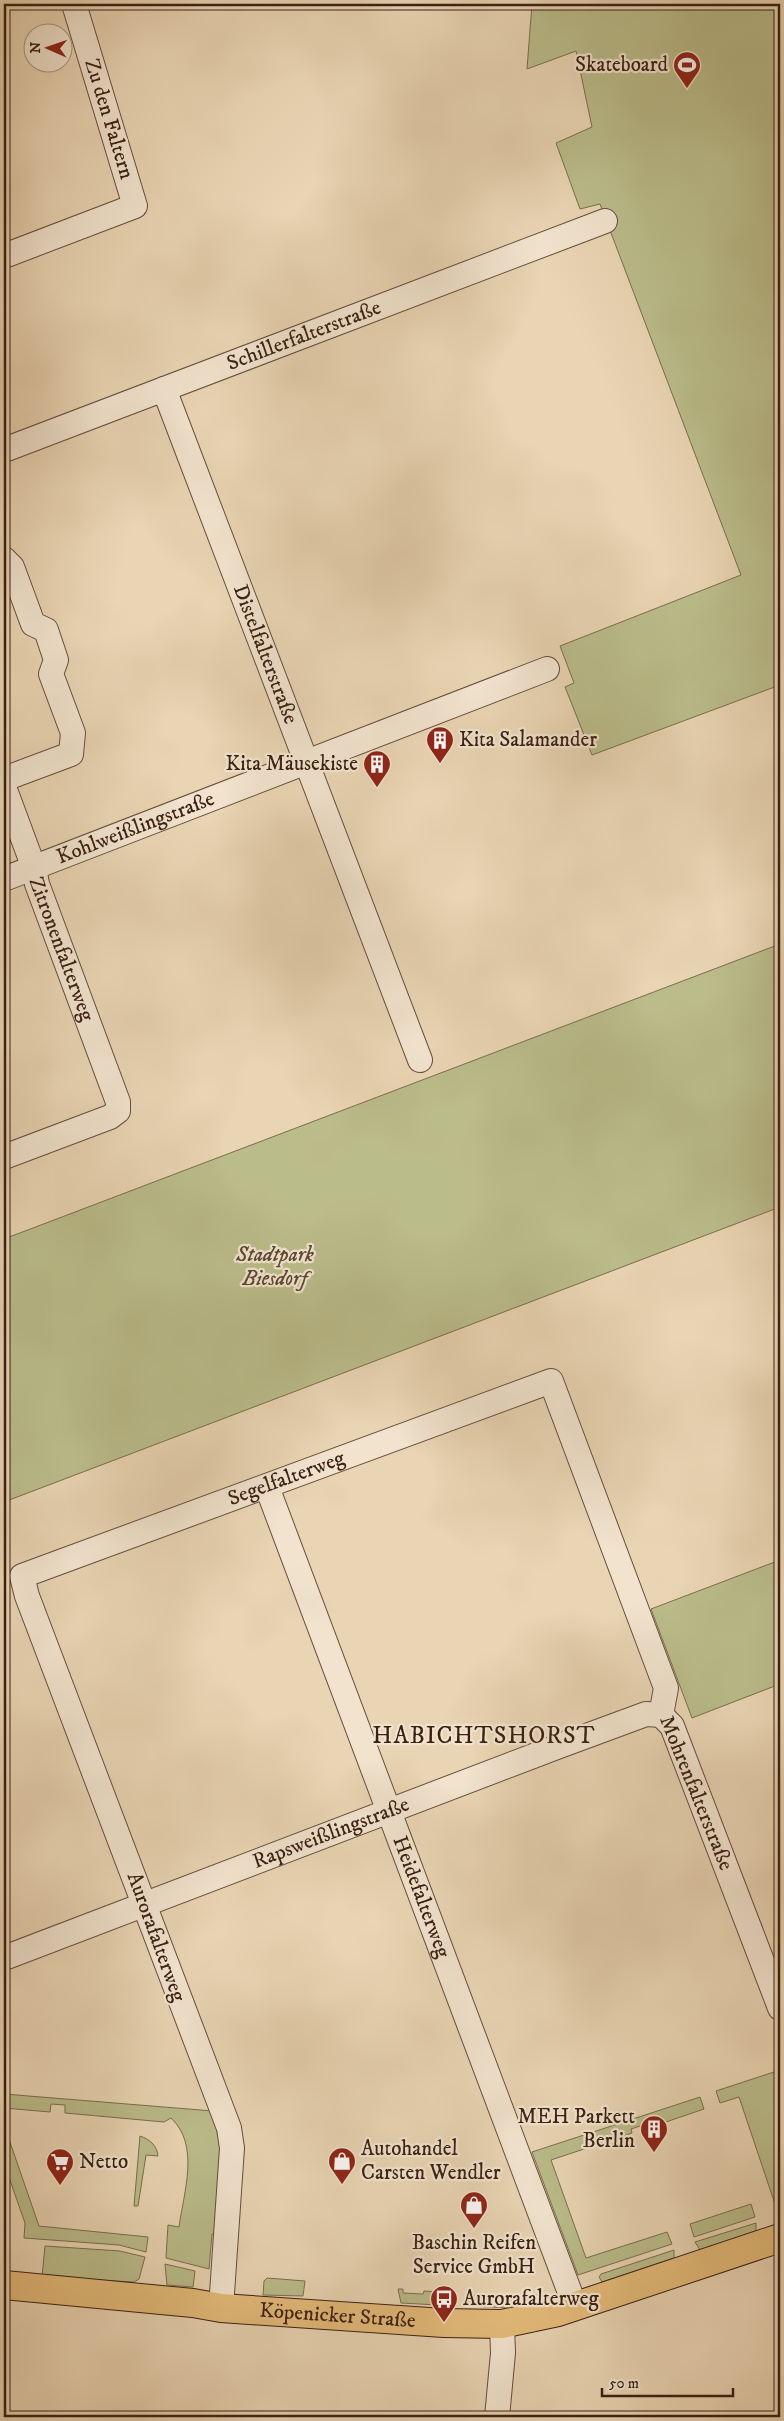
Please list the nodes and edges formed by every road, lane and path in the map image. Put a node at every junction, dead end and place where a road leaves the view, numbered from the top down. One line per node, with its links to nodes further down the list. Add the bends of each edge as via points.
1 (74, 4): 3 (street, Zu den Faltern, via 135,206)
2 (604, 221): 4 (street, Schillerfalterstraße)
3 (4, 256)
4 (164, 389): 5 (street, Schillerfalterstraße); 8 (street, Distelfalterstraße)
5 (4, 450)
6 (4, 558): 9 (street, via 12,567 33,624 46,630 56,660 51,674 73,733 71,754)
7 (547, 669): 8 (street, Kohlweißlingstraße)
8 (306, 763): 11 (street, Kohlweißlingstraße); 13 (street, Distelfalterstraße)
9 (4, 779)
10 (4, 787): 11 (street, Zitronenfalterweg)
11 (34, 868): 12 (street, Kohlweißlingstraße); 14 (street, Zitronenfalterweg, via 37,884 118,1102 118,1111 110,1117)
12 (4, 879)
13 (420, 1060)
14 (4, 1157)
15 (551, 1381): 16 (street, Segelfalterweg); 18 (street, Mohrenfalterstraße, via 666,1688)
16 (267, 1486): 17 (street, Segelfalterweg); 19 (street, Heidefalterweg)
17 (22, 1576): 20 (street, Aurorafalterweg)
18 (661, 1715): 19 (street, Rapsweißlingstraße, via 646,1714); 22 (street, Mohrenfalterstraße, via 672,1726)
19 (389, 1811): 20 (street, Rapsweißlingstraße); 25 (street, Heidefalterweg)
20 (143, 1905): 21 (street, Rapsweißlingstraße); 26 (street, Aurorafalterweg, via 229,2128 232,2148)
21 (4, 1958)
22 (780, 2008)
23 (780, 2238): 25 (main road, Köpenicker Straße)
24 (4, 2285): 26 (main road, Köpenicker Straße)
25 (575, 2306): 27 (main road, Köpenicker Straße)
26 (221, 2308): 27 (main road, Köpenicker Straße)
27 (502, 2324): 28 (street, via 503,2353)
28 (496, 2417)

